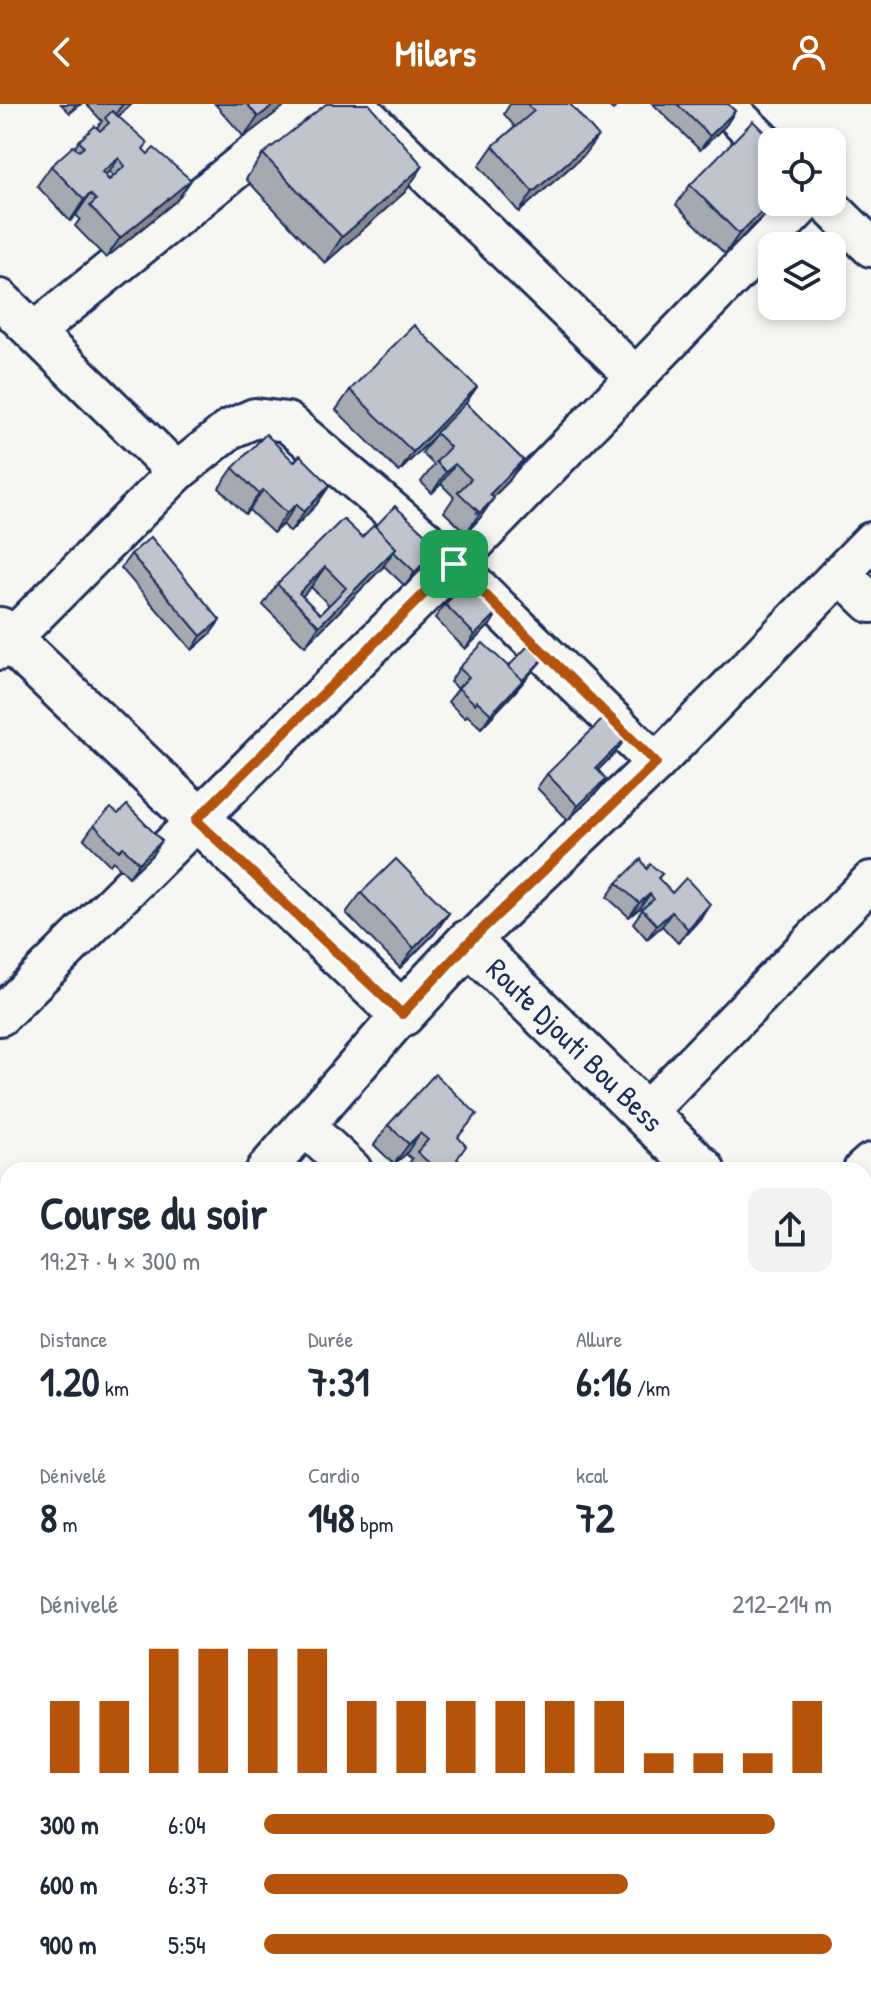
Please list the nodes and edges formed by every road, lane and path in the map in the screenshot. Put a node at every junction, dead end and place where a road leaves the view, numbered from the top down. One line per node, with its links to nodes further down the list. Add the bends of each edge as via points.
1 (316, 104): 9 (street)
2 (354, 104): 10 (street)
3 (724, 104): 4 (street)
4 (758, 137)
5 (791, 216): 10 (street)
6 (839, 216): 7 (street)
7 (871, 247)
8 (0, 299): 9 (street)
9 (34, 332): 11 (street)
10 (634, 375): 13 (street)
11 (177, 472): 13 (street, via 243,423 255,418 287,422); 16 (street)
12 (871, 542): 14 (street)
13 (454, 564): 17 (street); 18 (street)
14 (841, 574): 15 (street); 17 (street)
15 (871, 603)
16 (3, 640): 18 (main road)
17 (656, 763): 20 (street)
18 (196, 820): 21 (main road); 22 (street)
19 (871, 881): 23 (street)
20 (469, 942): 21 (main road, Route Djouti Bou Bess); 23 (main road, Route Djouti Bou Bess)
21 (402, 1014): 24 (street)
22 (0, 1016)
23 (643, 1115): 27 (main road, Route Djouti Bou Bess)
24 (307, 1128): 25 (street); 26 (street)
25 (274, 1162)
26 (343, 1162)
27 (693, 1162)

